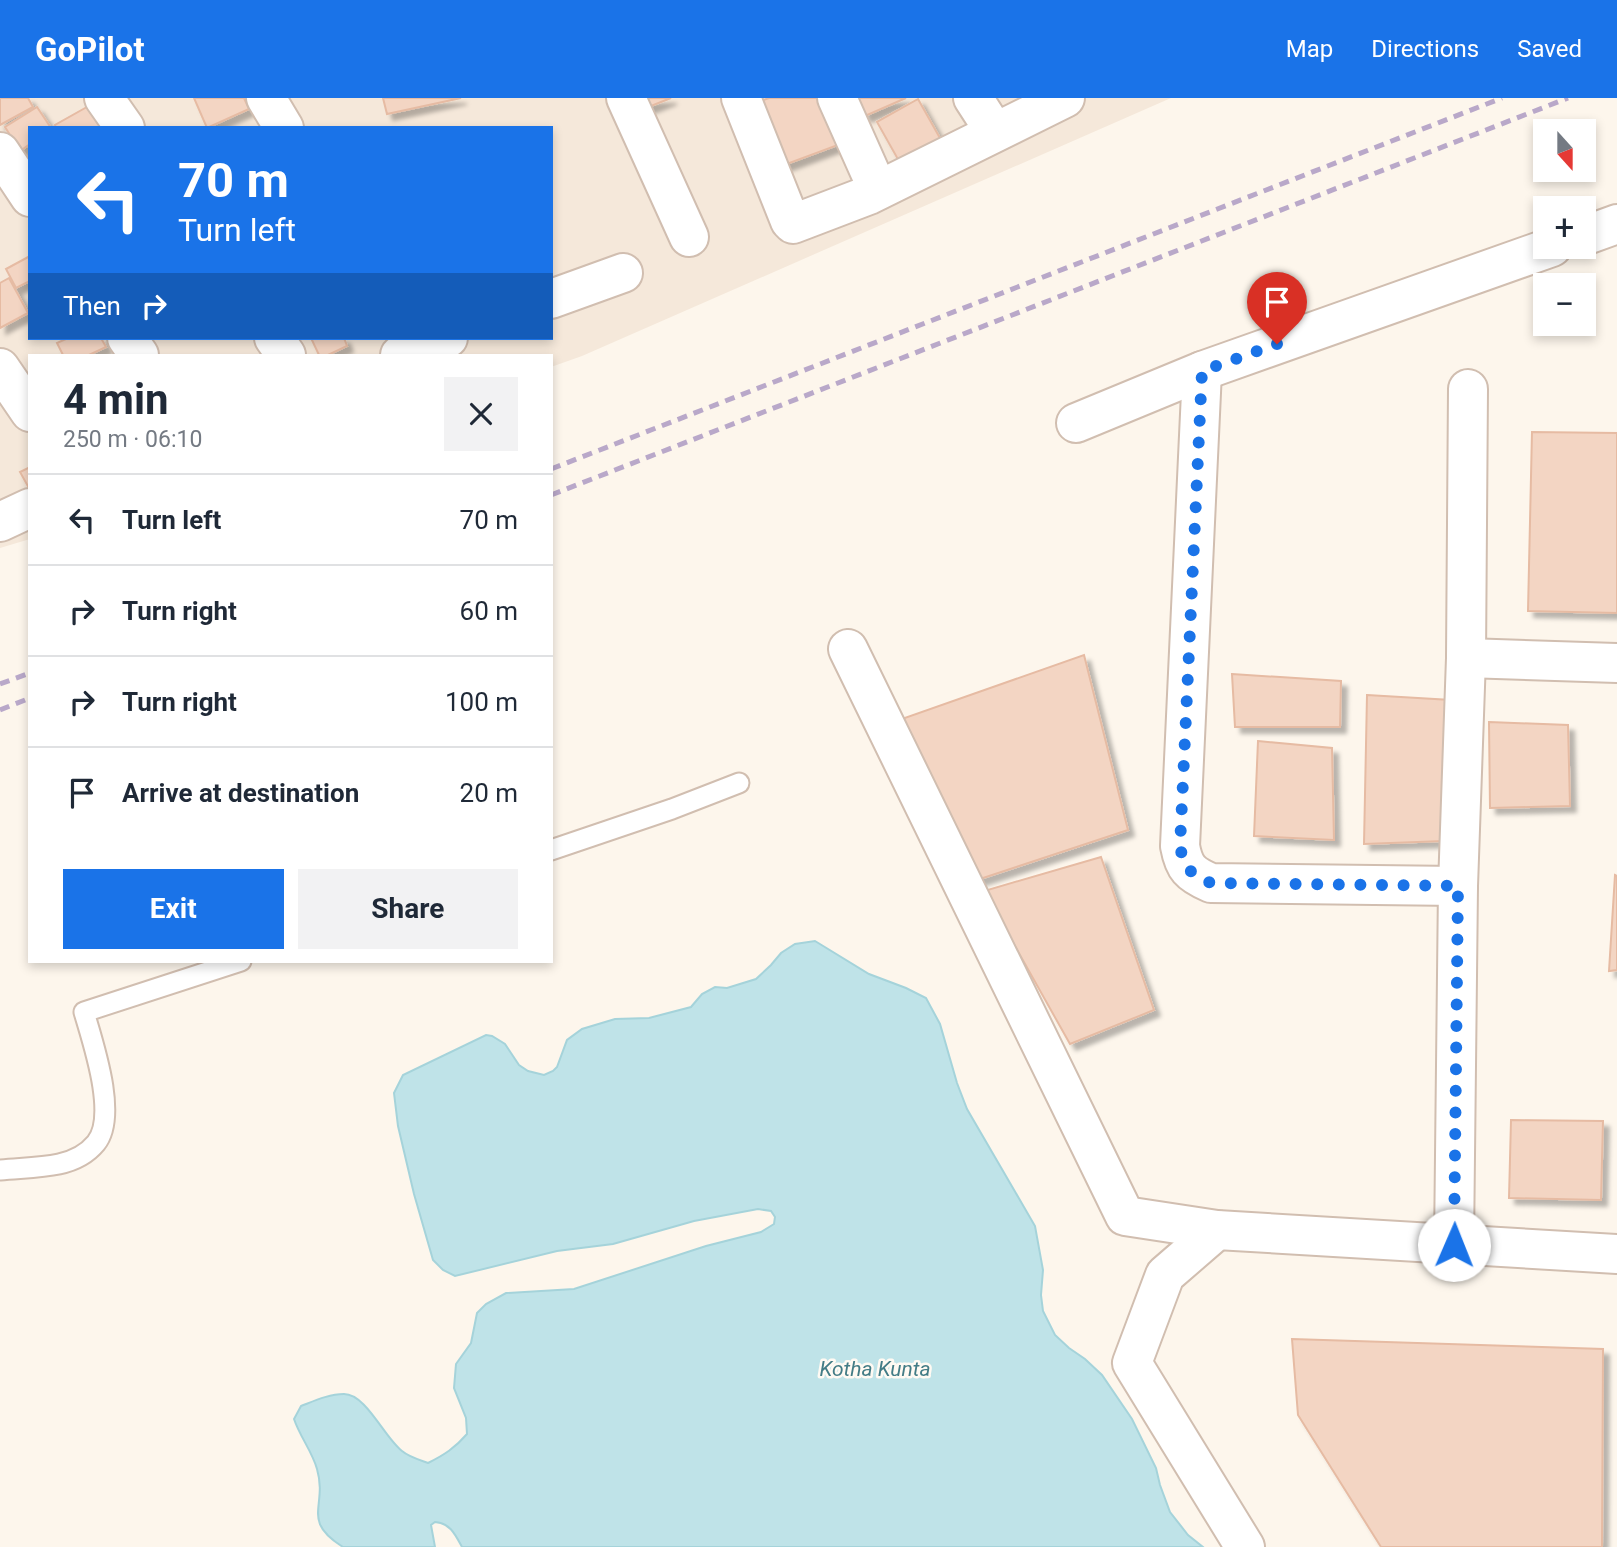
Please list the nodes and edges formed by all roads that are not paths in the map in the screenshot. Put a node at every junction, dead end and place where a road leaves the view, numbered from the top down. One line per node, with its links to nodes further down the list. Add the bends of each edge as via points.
1 (104, 98): 8 (street)
2 (266, 98): 9 (street)
3 (626, 98): 16 (street)
4 (741, 98): 12 (street, via 791,223)
5 (837, 98): 12 (street)
6 (973, 98): 10 (street)
7 (1065, 98): 10 (street)
8 (124, 126)
9 (283, 126)
10 (995, 132): 12 (street)
11 (0, 152): 13 (street)
12 (878, 190)
13 (28, 194)
14 (1617, 224): 15 (street)
15 (1596, 232)
16 (689, 237)
17 (1533, 254): 21 (street)
18 (623, 273): 19 (street)
19 (553, 298)
20 (0, 368): 23 (street)
21 (1202, 371): 24 (street); 32 (street, via 1180,846 1183,862 1194,876 1211,883)
22 (1468, 389): 28 (street)
23 (28, 409)
24 (1076, 423)
25 (28, 509): 26 (street)
26 (0, 522)
27 (848, 649): 35 (street, via 1125,1216)
28 (1466, 658): 29 (street); 32 (street)
29 (1617, 663)
30 (739, 783): 31 (lane)
31 (553, 849)
32 (1458, 886): 36 (street)
33 (235, 963): 34 (lane, via 84,1012 104,1093 104,1122 98,1142 84,1155 60,1164)
34 (0, 1170)
35 (1217, 1230): 36 (street); 38 (street, via 1166,1275 1132,1363)
36 (1454, 1245): 37 (street)
37 (1617, 1254)
38 (1245, 1547)

